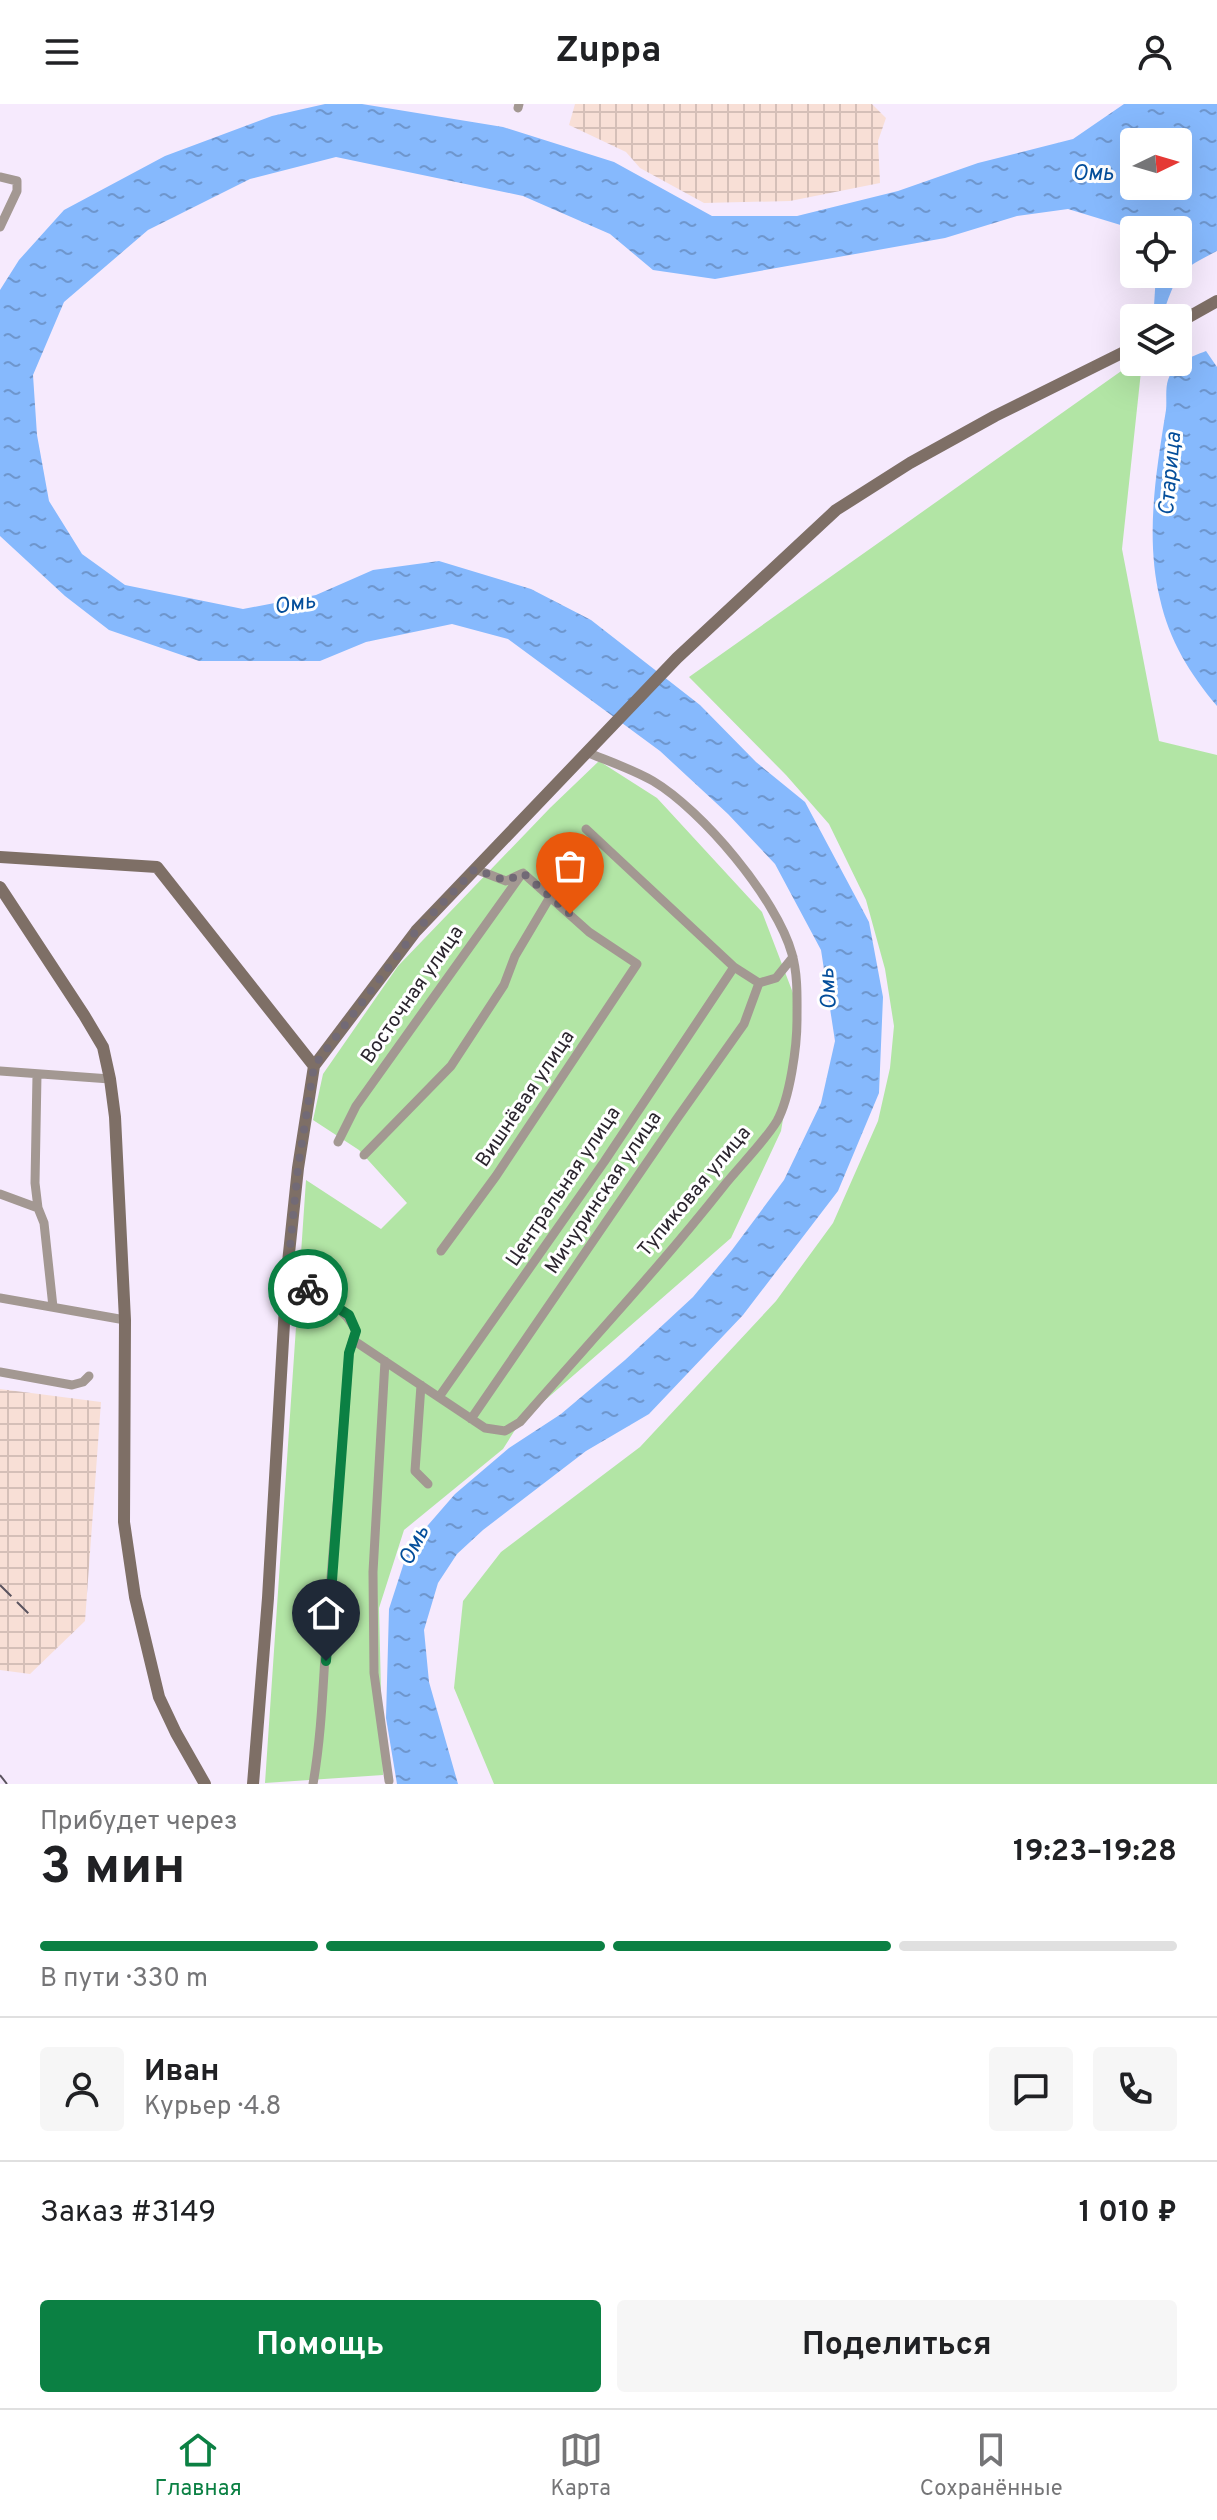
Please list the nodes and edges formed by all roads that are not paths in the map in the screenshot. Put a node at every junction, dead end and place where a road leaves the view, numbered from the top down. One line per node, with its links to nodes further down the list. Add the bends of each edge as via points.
1 (0, 177): 2 (street, via 17,181)
2 (0, 227)
3 (1217, 301): 4 (street)
4 (1192, 315)
5 (1120, 354): 6 (street, via 995,416 836,510 677,658)
6 (588, 750): 9 (street); 13 (street, Тупиковая улица, via 653,781 691,811 766,899)
7 (586, 829): 14 (street)
8 (0, 857): 16 (street, via 157,867)
9 (475, 869): 10 (street, via 506,881); 16 (street, via 416,931)
10 (523, 873): 12 (street); 20 (street, Восточная улица, via 356,1106)
11 (0, 887): 19 (street, via 103,1047)
12 (550, 897): 21 (street, via 504,985 451,1066); 24 (street, Вишнёвая улица, via 637,964)
13 (793, 957): 15 (street, via 776,978); 35 (street, Тупиковая улица, via 797,1038 777,1120 520,1422 505,1431)
14 (734, 967): 15 (street); 34 (street, Центральная улица)
15 (759, 983): 35 (street, Мичуринская улица, via 744,1024)
16 (314, 1066): 25 (street)
17 (0, 1071): 18 (street)
18 (37, 1075): 19 (street); 23 (street)
19 (110, 1079): 28 (street)
20 (338, 1142)
21 (364, 1155)
22 (0, 1194): 23 (street)
23 (38, 1208): 27 (street)
24 (441, 1251)
25 (287, 1277): 29 (street, via 349,1315 356,1331); 39 (street)
26 (0, 1298): 27 (street)
27 (53, 1307): 28 (street)
28 (125, 1320): 38 (street, via 124,1522 135,1597 159,1697)
29 (353, 1340): 30 (street); 40 (street)
30 (385, 1361): 33 (street); 37 (street, via 373,1572 374,1673)
31 (0, 1372): 32 (street, via 72,1385)
32 (89, 1376)
33 (421, 1385): 34 (street); 36 (street, via 415,1471)
34 (439, 1397): 35 (street)
35 (471, 1419)
36 (428, 1484)
37 (389, 1781)
38 (205, 1784)
39 (253, 1784)
40 (313, 1784)

